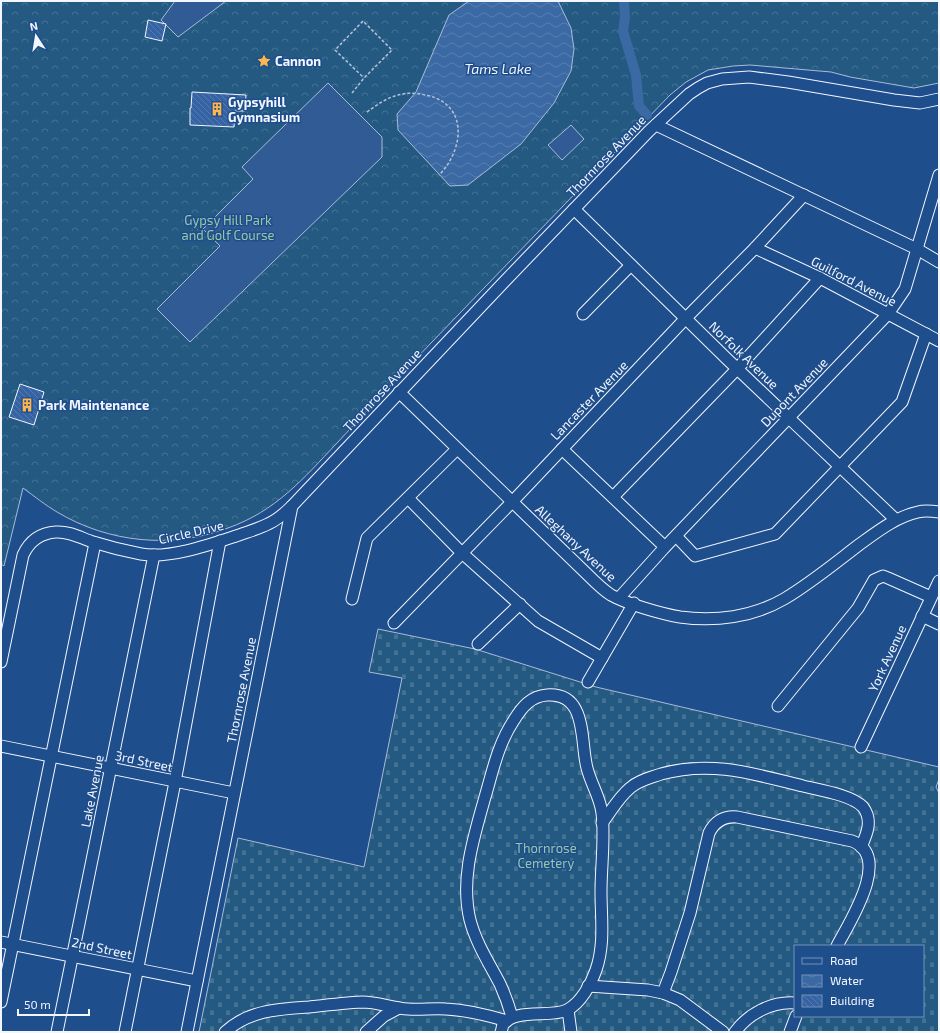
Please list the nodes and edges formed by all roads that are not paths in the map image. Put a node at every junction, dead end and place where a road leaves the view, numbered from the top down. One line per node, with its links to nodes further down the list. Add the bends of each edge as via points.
1 (939, 99): 2 (street, Thornrose Avenue, via 920,103 761,78 734,77 714,80 698,88)
2 (656, 125): 4 (street); 5 (street, Thornrose Avenue)
3 (939, 175): 7 (street, Dupont Avenue)
4 (804, 195): 6 (street, Lancaster Avenue); 7 (street)
5 (574, 209): 9 (street, Norfolk Avenue); 17 (street, Thornrose Avenue)
6 (755, 248): 10 (street, Guilford Avenue); 13 (street, Lancaster Avenue)
7 (917, 249): 8 (street); 12 (street, Dupont Avenue, via 905,289)
8 (939, 262)
9 (631, 265): 11 (street); 13 (street, Norfolk Avenue)
10 (820, 278): 12 (street, Guilford Avenue); 16 (street)
11 (583, 314)
12 (888, 314): 14 (street, Guilford Avenue); 18 (street, Dupont Avenue)
13 (686, 318): 16 (street, Norfolk Avenue); 20 (street, Lancaster Avenue)
14 (926, 334): 15 (street, Guilford Avenue); 21 (street, via 902,402)
15 (939, 341)
16 (737, 369): 18 (street, Norfolk Avenue); 22 (street)
17 (399, 392): 19 (street, Alleghany Avenue); 25 (street, Thornrose Avenue)
18 (788, 418): 21 (street, Norfolk Avenue); 28 (street, Dupont Avenue)
19 (457, 449): 23 (street); 24 (street, Alleghany Avenue)
20 (562, 449): 22 (street); 24 (street, Lancaster Avenue)
21 (840, 467): 27 (street, Norfolk Avenue); 28 (street, via 776,534 695,556)
22 (613, 497): 31 (street)
23 (408, 498): 32 (street); 37 (street, via 367,538)
24 (512, 502): 32 (street, Lancaster Avenue); 36 (street, Alleghany Avenue, via 606,592)
25 (292, 506): 29 (street, Circle Drive, via 268,524); 53 (street, Thornrose Avenue)
26 (939, 512): 27 (street, Alleghany Avenue, via 919,511)
27 (895, 520): 38 (street, Alleghany Avenue, via 783,600 754,612 720,618 693,619 663,613)
28 (676, 536): 31 (street, Dupont Avenue)
29 (220, 541): 33 (street, Circle Drive); 52 (street)
30 (95, 543): 33 (street, Circle Drive); 45 (street, Circle Drive, via 63,532 43,535 31,543 23,556); 50 (street)
31 (665, 547): 36 (street, Dupont Avenue)
32 (462, 553): 39 (street); 41 (street, Lancaster Avenue)
33 (154, 555): 51 (street, Lake Avenue)
34 (939, 581): 35 (street, York Avenue)
35 (931, 597): 40 (street, York Avenue); 47 (street, via 883,576 874,580 858,608)
36 (619, 598): 38 (street, Alleghany Avenue)
37 (352, 599)
38 (634, 603): 44 (street)
39 (520, 604): 43 (street); 44 (street, via 538,621)
40 (922, 616): 42 (street); 49 (street, York Avenue)
41 (394, 623)
42 (939, 624)
43 (478, 644)
44 (602, 658): 46 (street)
45 (1, 662)
46 (588, 682)
47 (778, 706)
48 (1, 746): 50 (street, 3rd Street)
49 (861, 747)
50 (52, 756): 51 (street, 3rd Street); 57 (street)
51 (111, 768): 52 (street, 3rd Street); 59 (street, Lake Avenue)
52 (175, 782): 53 (street, 3rd Street); 60 (street)
53 (234, 793): 61 (street, Thornrose Avenue)
54 (602, 823): 55 (street, via 624,794 638,782 684,769 722,768 855,801 864,809 869,821 868,833); 62 (street, via 602,943 599,961); 69 (street, via 601,807 586,764 578,711 571,703 557,696 543,696 531,700 511,724 498,749 478,822 467,877 472,927 500,985)
55 (861, 847): 58 (street, via 869,864 868,880); 63 (street, via 853,842 737,817 717,822 709,833 690,913)
56 (1, 942): 57 (street, 2nd Street)
57 (13, 944): 59 (street, 2nd Street); 64 (street)
58 (838, 945)
59 (73, 956): 60 (street, 2nd Street); 70 (street, Lake Avenue)
60 (137, 970): 61 (street, 2nd Street); 71 (street)
61 (197, 981): 72 (street, Thornrose Avenue)
62 (588, 986): 63 (street); 67 (street, via 579,1000)
63 (663, 993): 77 (street, via 680,1000)
64 (1, 1002)
65 (794, 1003): 78 (street, via 759,1011 748,1018)
66 (399, 1008): 69 (street, via 458,1010); 73 (street, via 362,1002 272,1010 243,1019); 74 (street, via 384,1016)
67 (568, 1010): 69 (street, via 521,1015); 76 (street)
68 (796, 1017): 79 (street)
69 (510, 1019): 75 (street, via 503,1025)
70 (57, 1032)
71 (124, 1032)
72 (187, 1032)
73 (225, 1032)
74 (366, 1032)
75 (501, 1032)
76 (570, 1032)
77 (723, 1032)
78 (736, 1032)
79 (790, 1032)

